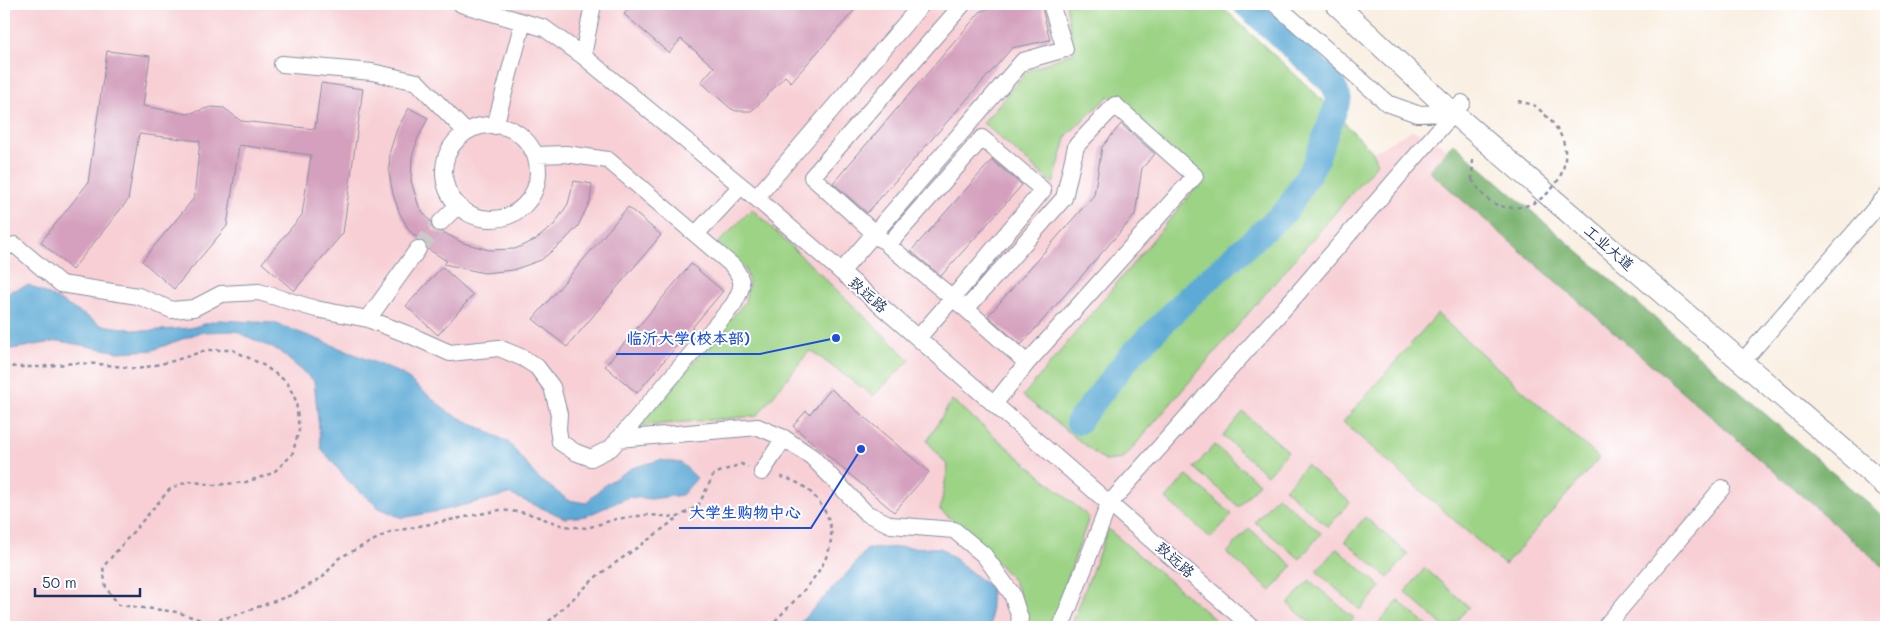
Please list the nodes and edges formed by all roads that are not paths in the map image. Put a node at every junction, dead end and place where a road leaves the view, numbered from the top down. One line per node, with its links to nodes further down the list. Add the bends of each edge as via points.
1 (461, 4): 9 (street, 致远路)
2 (593, 4): 10 (street)
3 (922, 4): 21 (street)
4 (964, 4): 25 (street, via 812,177)
5 (1051, 4): 13 (street, via 1065,49 1023,61)
6 (1275, 4): 12 (street, via 1387,103 1417,114)
7 (1336, 4): 12 (main road, 工业大道)
8 (1355, 4): 12 (main road, 工业大道)
9 (523, 22): 10 (street, 致远路, via 544,28); 14 (street)
10 (583, 56): 18 (street, 致远路)
11 (282, 64): 15 (street, via 372,72 417,82)
12 (1457, 108): 35 (main road, 工业大道); 42 (main road, 工业大道); 44 (street, via 1297,294)
13 (961, 122): 16 (street); 25 (street)
14 (495, 126): 15 (street, via 481,126); 17 (street, via 517,132)
15 (466, 132): 23 (street, via 446,158 444,173 447,188)
16 (982, 138): 19 (street); 27 (street)
17 (536, 155): 23 (street, via 539,170 536,187 518,211 509,216 488,219 474,216); 26 (street, via 566,154 608,160)
18 (741, 186): 21 (street, 致远路); 26 (street)
19 (1043, 190): 22 (street); 31 (street)
20 (1886, 196): 35 (street)
21 (756, 198): 30 (street, 致远路)
22 (1058, 204): 32 (street); 36 (street, via 1064,198 1076,146 1115,105 1194,176)
23 (458, 205): 24 (street)
24 (440, 223)
25 (874, 233): 27 (street); 30 (street)
26 (696, 234): 39 (street, via 733,266 741,277 741,291 733,305)
27 (888, 246): 31 (street)
28 (4, 247): 33 (street, via 15,245 61,284 138,296 172,310 194,308 221,294 259,292 316,309)
29 (418, 249): 33 (street)
30 (841, 272): 34 (street, 致远路)
31 (952, 299): 32 (street); 34 (street)
32 (966, 309): 36 (street)
33 (368, 319): 39 (street, via 450,353 499,348 523,358 537,367 552,388 559,414 560,442 591,458 611,448)
34 (918, 338): 37 (street, 致远路)
35 (1750, 353): 40 (main road, 工业大道)
36 (1027, 363): 37 (street)
37 (994, 404): 44 (street, 致远路)
38 (784, 438): 39 (street, via 758,427); 41 (street); 45 (street, via 812,457 866,513 891,525 954,530 984,555 1012,594 1020,618)
39 (618, 439)
40 (1886, 469)
41 (762, 472)
42 (1886, 486)
43 (1722, 488): 48 (street)
44 (1109, 504): 46 (street); 47 (street, 致远路)
45 (1018, 627)
46 (1061, 627)
47 (1252, 627)
48 (1605, 627)

